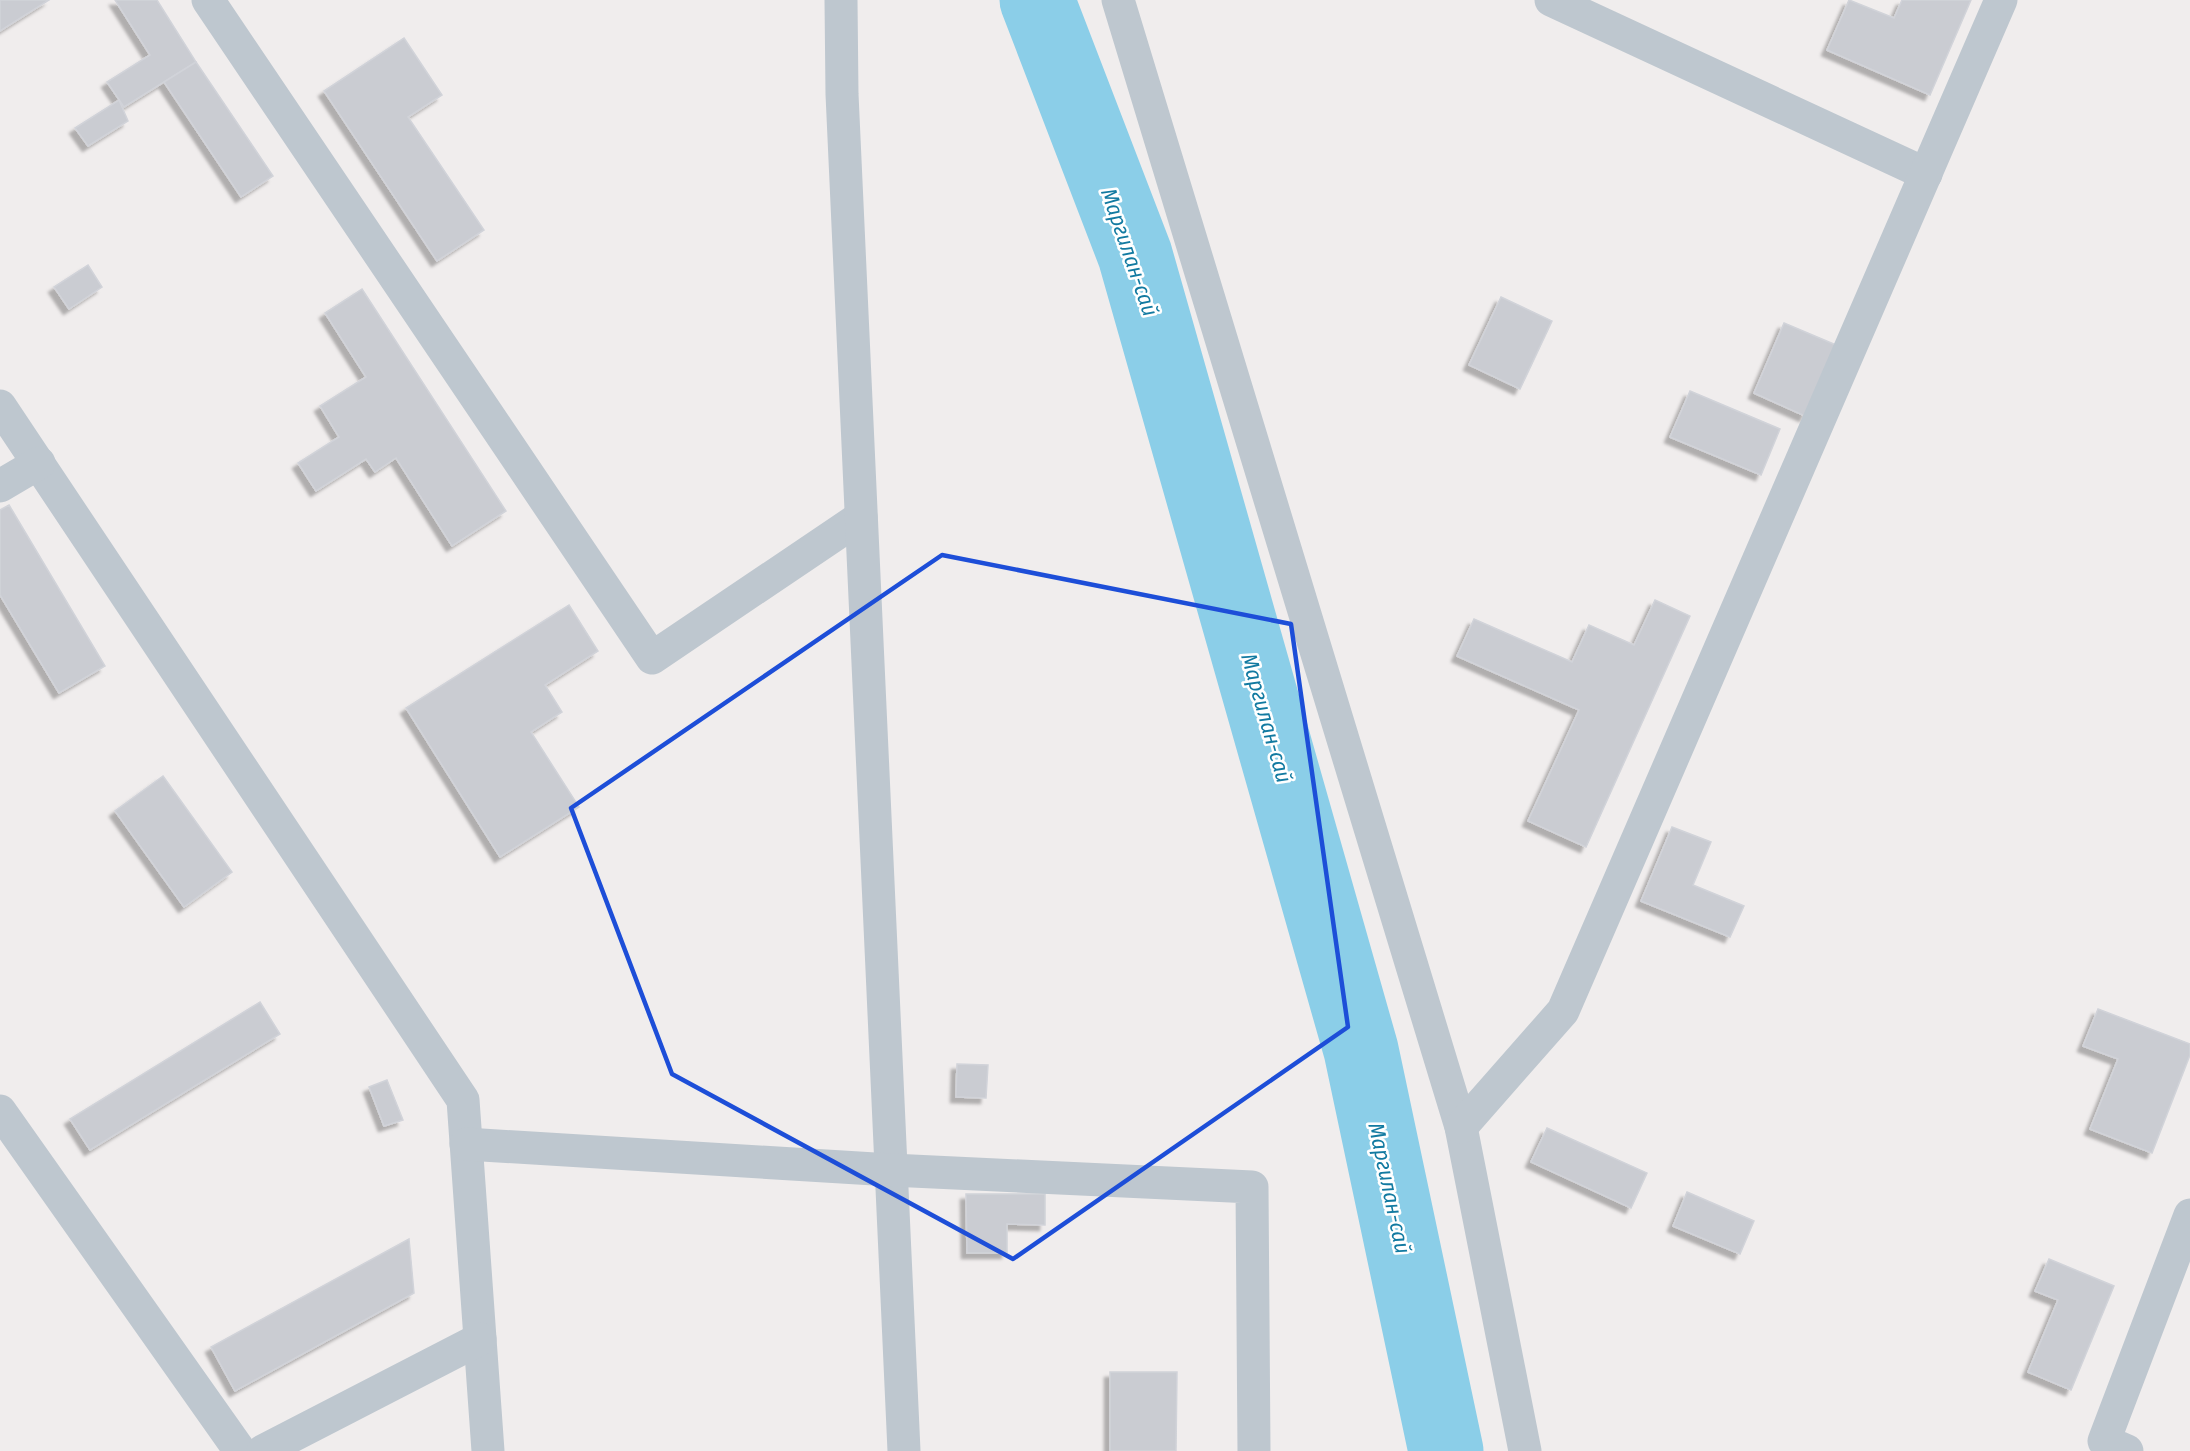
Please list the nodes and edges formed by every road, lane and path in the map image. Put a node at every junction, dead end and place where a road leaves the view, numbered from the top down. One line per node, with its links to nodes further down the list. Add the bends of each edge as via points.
1 (208, 0): 10 (street, via 652,658)
2 (841, 0): 10 (street)
3 (1118, 0): 12 (street)
4 (1551, 0): 6 (street)
5 (2001, 0): 6 (street)
6 (1926, 174): 12 (street, via 1563,1011)
7 (0, 405): 8 (street)
8 (39, 464): 9 (street); 13 (street, via 463,1101)
9 (0, 486)
10 (861, 517): 14 (street)
11 (0, 1111): 17 (street)
12 (1461, 1128): 22 (street)
13 (466, 1144): 14 (street); 16 (street)
14 (891, 1170): 20 (street); 21 (street, via 1252,1187)
15 (2190, 1215): 23 (street, via 2104,1441)
16 (480, 1339): 18 (street); 19 (street)
17 (240, 1451)
18 (263, 1451)
19 (488, 1451)
20 (904, 1451)
21 (1254, 1451)
22 (1525, 1451)
23 (2127, 1451)

